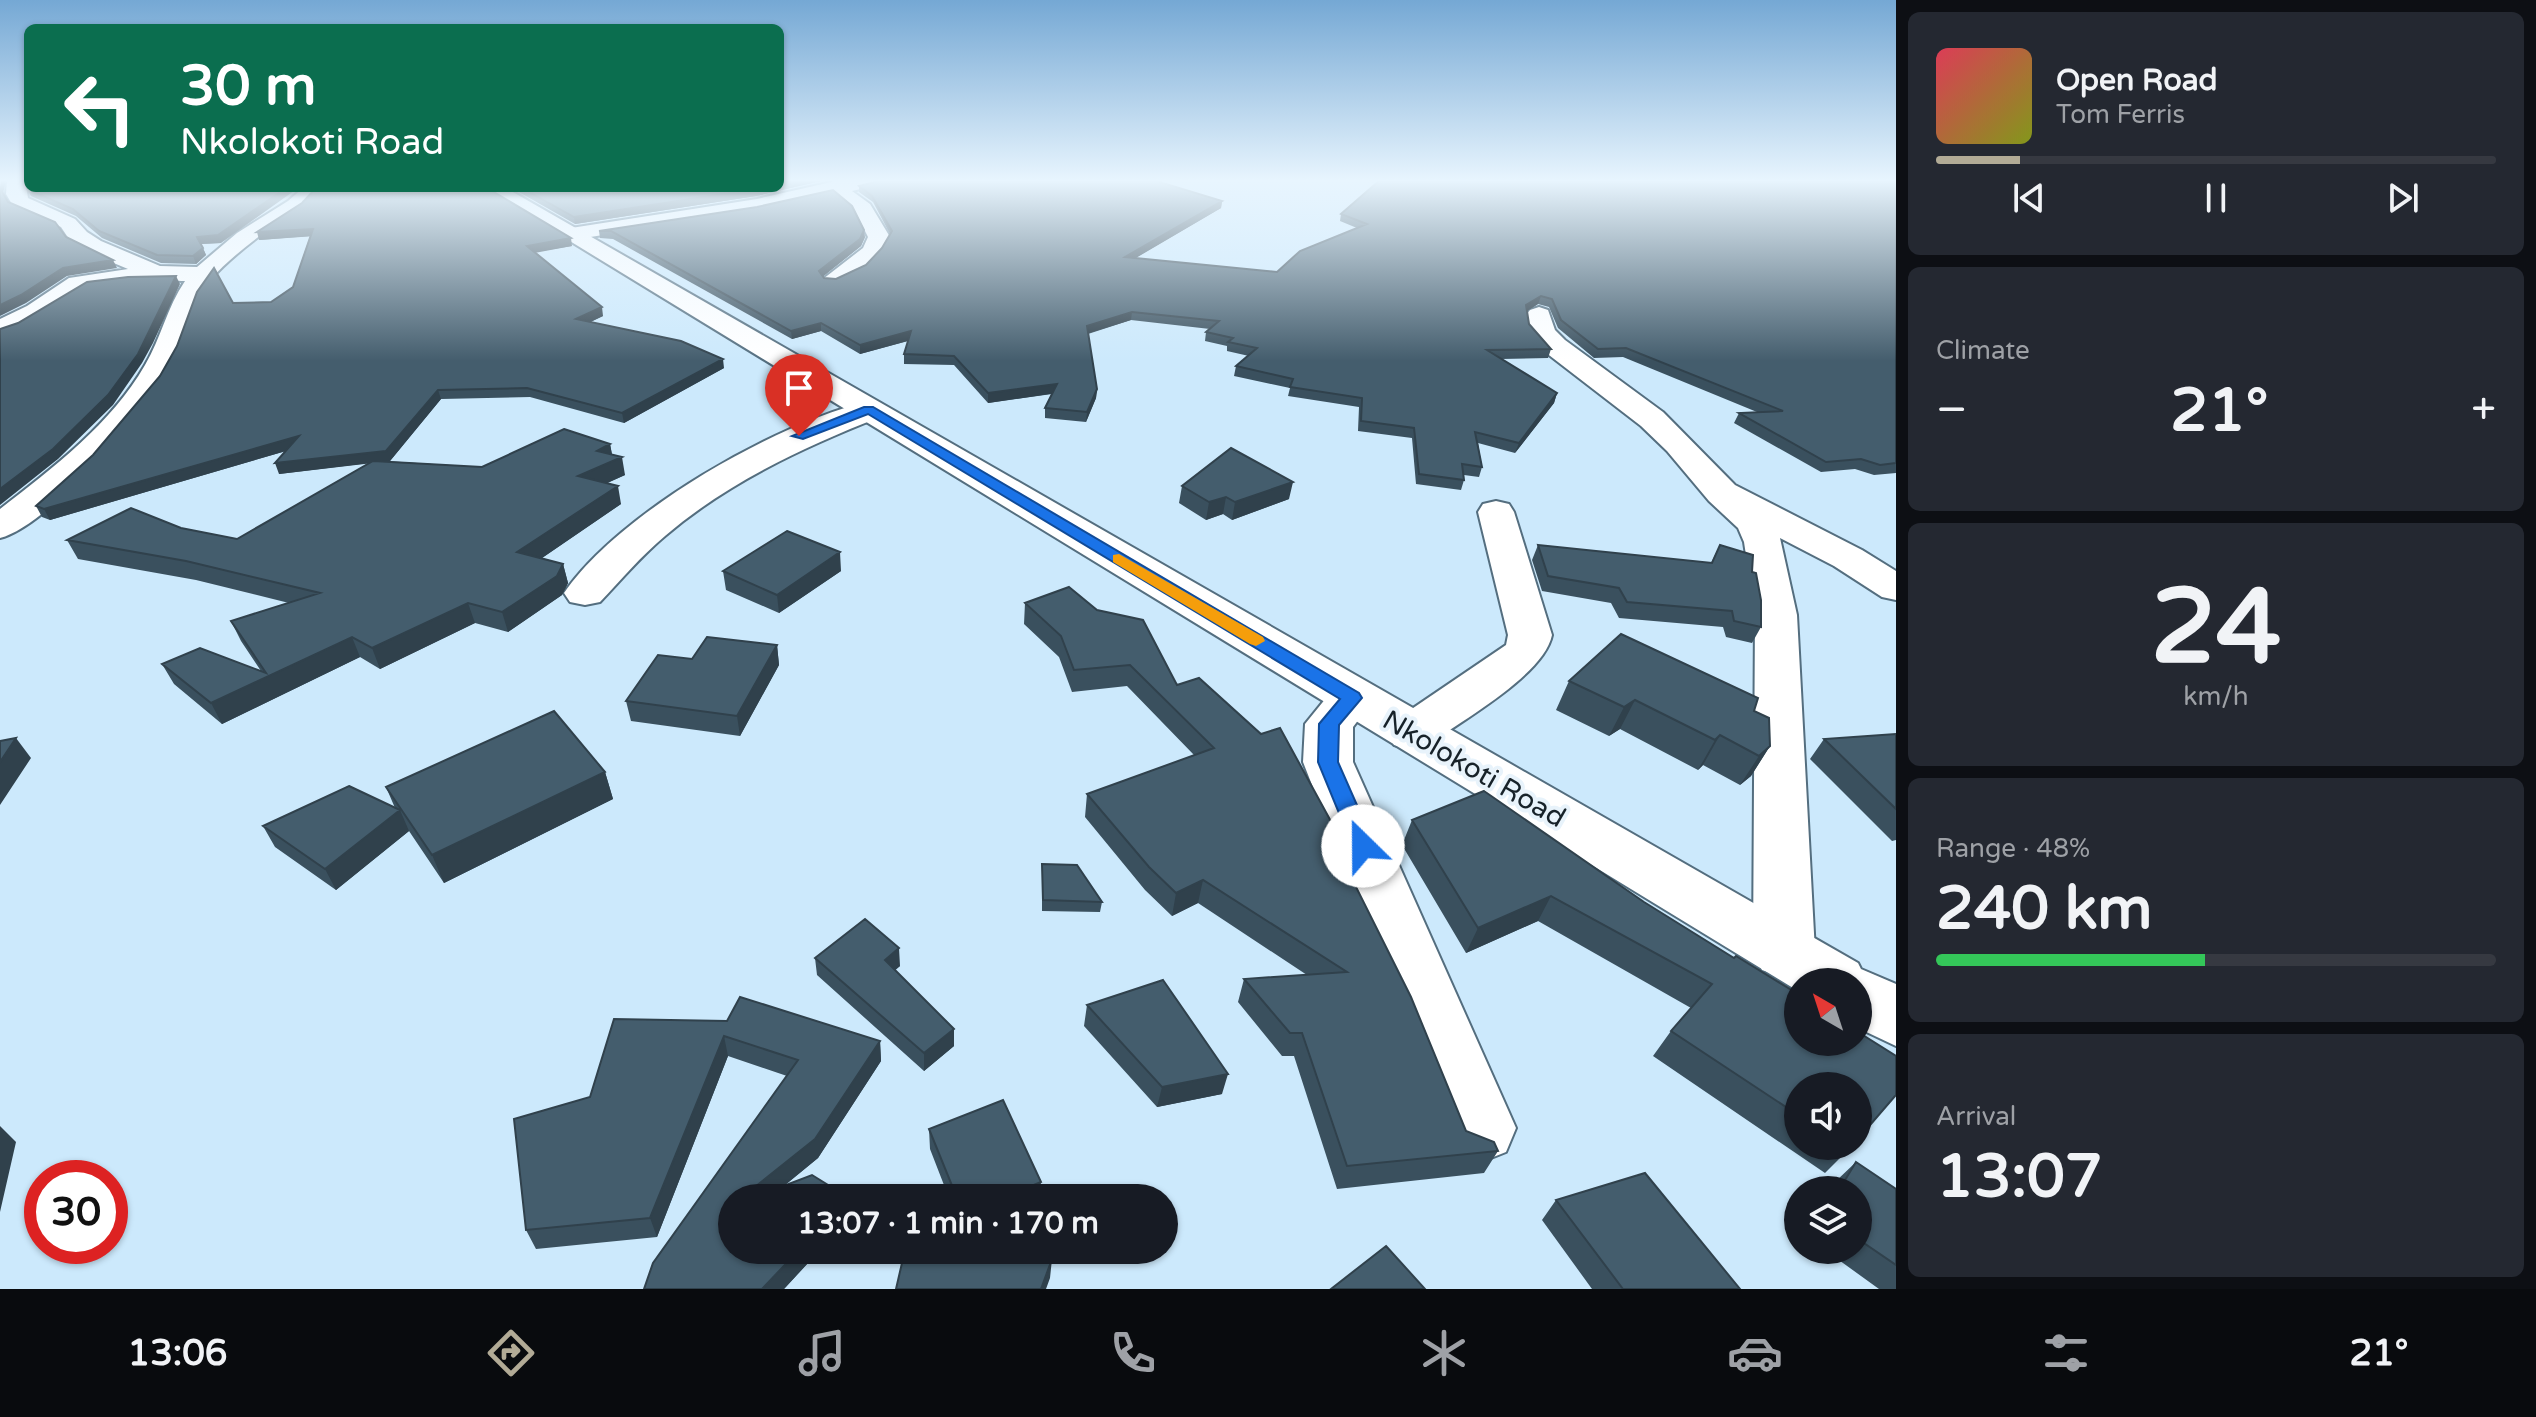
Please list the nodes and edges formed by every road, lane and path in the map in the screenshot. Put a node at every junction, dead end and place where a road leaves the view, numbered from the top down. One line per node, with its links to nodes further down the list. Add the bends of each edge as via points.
1 (84, 240): 5 (street)
2 (242, 240): 6 (street)
3 (581, 240): 10 (street, Nkolokoti Road)
4 (878, 240): 7 (street, via 873,252)
5 (156, 273): 6 (street); 9 (street, via 77,283)
6 (203, 274): 13 (street, via 185,296 161,363 115,426 69,473)
7 (835, 279)
8 (1539, 315): 11 (street, via 1542,332 1555,346 1652,419)
9 (0, 329)
10 (869, 410): 15 (street, via 799,436 721,477 658,521); 16 (street, Nkolokoti Road)
11 (1722, 493): 14 (street); 18 (street, via 1755,524 1763,542 1776,615)
12 (1496, 512): 17 (street, via 1530,635 1527,648)
13 (0, 527)
14 (1896, 588)
15 (585, 593)
16 (1352, 698): 17 (street, Nkolokoti Road); 22 (street, via 1329,724 1328,762)
17 (1411, 733): 18 (street, Nkolokoti Road)
18 (1784, 952): 19 (street, Nkolokoti Road)
19 (1812, 968)
20 (1872, 1003): 21 (street)
21 (1896, 1017)
22 (1481, 1128)

